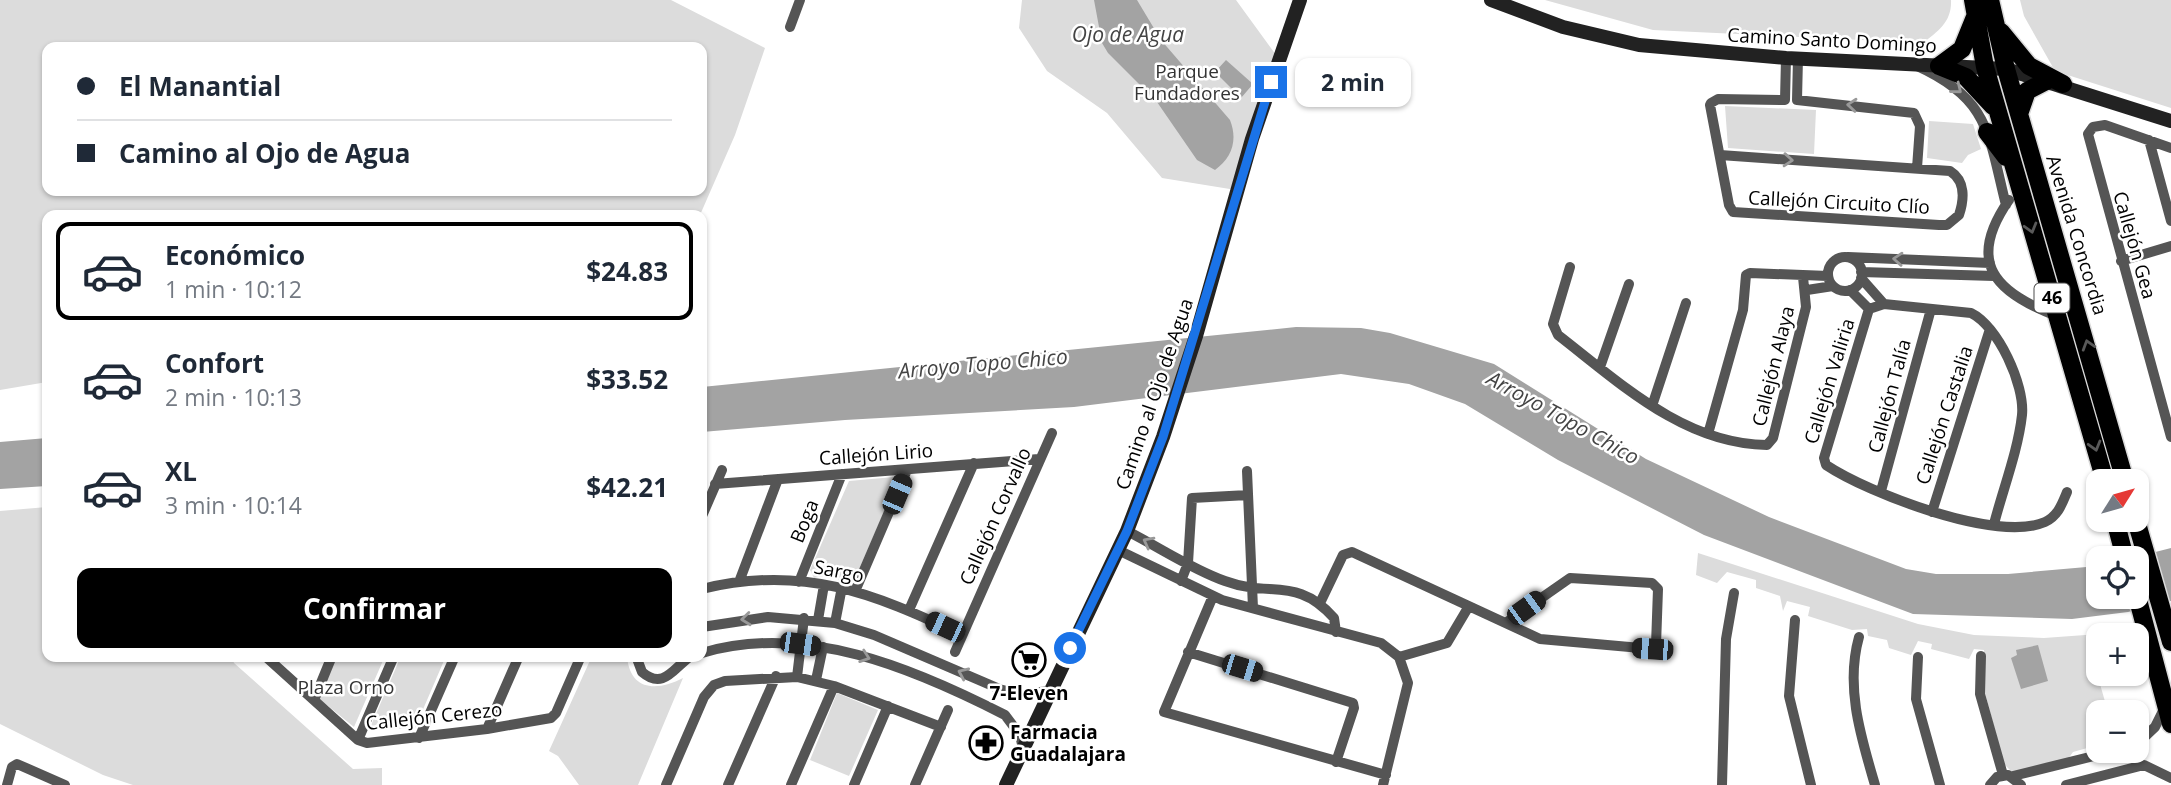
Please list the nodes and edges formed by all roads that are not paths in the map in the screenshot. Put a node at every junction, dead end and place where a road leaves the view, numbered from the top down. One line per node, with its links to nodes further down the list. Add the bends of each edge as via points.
1 (800, 0): 5 (street)
2 (1300, 0): 64 (street, Camino al Ojo de Agua, via 1252,139 1180,386)
3 (1491, 0): 6 (street, Camino Santo Domingo, via 1598,38 1650,47)
4 (1981, 5): 8 (main road, via 1962,49); 9 (main road, Avenida Concordia / 46); 10 (main road, via 2016,54)
5 (790, 27)
6 (1792, 58): 7 (street, Camino Santo Domingo); 18 (street, Callejón Circuito Clío, via 1785,100 1712,101); 20 (street, Callejón Circuito Clío, one-way to 6, via 1920,126 1913,113 1797,100)
7 (1911, 64): 8 (street, Camino Santo Domingo); 14 (street, one-way to 14, via 1964,94)
8 (1939, 66): 9 (street, Camino Santo Domingo); 12 (main road, via 1973,82)
9 (1996, 68): 10 (street, Camino Santo Domingo); 11 (main road, Avenida Concordia / 46); 12 (main road, Avenida Concordia / 46); 16 (main road, via 2017,130)
10 (2056, 82): 11 (main road, via 2027,91); 13 (street, Camino Santo Domingo)
11 (2019, 114): 16 (main road, Avenida Concordia / 46)
12 (1999, 115): 19 (main road, Avenida Concordia / 46)
13 (2171, 121)
14 (1987, 132): 19 (main road); 22 (street)
15 (2149, 140): 17 (street); 23 (street); 26 (street, Callejón Gea, via 2098,125 2090,131 2088,143)
16 (2027, 143): 51 (main road, Avenida Concordia / 46, one-way to 16)
17 (2171, 148)
18 (1720, 155): 20 (street, Callejón Circuito Clío, one-way to 20); 20 (street, Callejón Circuito Clío, via 1729,205 1737,213 1939,225 1954,221 1963,196 1958,177 1950,171)
19 (2013, 166): 21 (main road, Avenida Concordia / 46)
20 (1917, 168)
21 (2019, 186): 22 (street); 41 (main road, Avenida Concordia / 46, one-way to 41)
22 (2006, 205): 27 (street, via 1992,235)
23 (2171, 221)
24 (2171, 246): 26 (street)
25 (1848, 257): 29 (street, one-way to 25); 30 (street, via 1858,263); 33 (street, via 1833,261)
26 (2121, 261): 47 (street, Callejón Gea)
27 (1990, 263): 29 (street); 31 (street)
28 (1570, 267): 43 (street, via 1553,327)
29 (1926, 267): 30 (street); 31 (street)
30 (1861, 275): 36 (street); 38 (street)
31 (1994, 276): 41 (street, via 2017,299)
32 (1803, 277): 33 (street); 35 (street, Callejón Alaya); 46 (street, via 1746,275 1743,310)
33 (1831, 281): 35 (street); 36 (street)
34 (1629, 284): 43 (street)
35 (1807, 290): 46 (street, Callejón Alaya, via 1807,307 1773,438 1767,445 1750,445)
36 (1850, 290): 39 (street)
37 (1686, 303): 44 (street)
38 (1884, 304): 39 (street); 40 (street)
39 (1869, 309): 58 (street, Callejón Valiria, via 1824,462)
40 (1931, 309): 42 (street, via 1971,313); 58 (street, Callejón Talía)
41 (2057, 316): 50 (main road, Avenida Concordia / 46, one-way to 50)
42 (1990, 329): 62 (street, Callejón Castalia); 63 (street, via 2003,346 2022,407)
43 (1600, 367): 44 (street)
44 (1652, 406): 46 (street)
45 (1052, 433): 48 (street, Callejón Corvallo)
46 (1709, 434)
47 (2171, 437)
48 (1039, 459): 49 (street, Callejón Lirio); 90 (street, Callejón Corvallo)
49 (974, 463): 53 (street, Callejón Lirio); 82 (street)
50 (2102, 469)
51 (2122, 469)
52 (722, 470): 57 (street)
53 (907, 470): 55 (street, Callejón Lirio); 74 (street)
54 (1247, 471): 60 (street)
55 (842, 474): 56 (street, Callejón Lirio); 70 (street, Boga)
56 (778, 479): 57 (street, Callejón Lirio); 69 (street)
57 (715, 484): 61 (street)
58 (1881, 491): 62 (street)
59 (2067, 492): 63 (street, via 2048,521)
60 (1248, 495): 67 (street, via 1192,498); 75 (street)
61 (707, 504)
62 (1932, 512): 63 (street)
63 (1994, 524)
64 (1127, 531): 66 (street, Camino al Ojo de Agua); 67 (street, one-way to 64)
65 (2139, 532): 92 (main road)
66 (1118, 550): 68 (street); 114 (street, Camino al Ojo de Agua)
67 (1188, 563): 68 (street); 75 (street)
68 (1181, 581): 77 (street)
69 (739, 582): 70 (street, Sargo); 73 (street, Sargo)
70 (799, 582): 71 (street, Sargo)
71 (824, 584): 72 (street, Sargo); 84 (street)
72 (842, 587): 74 (street, Sargo); 87 (street)
73 (707, 588)
74 (856, 589): 82 (street, Sargo)
75 (1255, 590): 78 (street, via 1294,590); 80 (street)
76 (1734, 593): 143 (street, via 1726,639)
77 (1213, 596): 80 (street); 97 (street)
78 (1320, 603): 79 (street, via 1343,555 1352,552); 89 (street, via 1334,618)
79 (1469, 606): 86 (street); 99 (street, via 1447,643)
80 (1253, 608): 89 (street)
81 (2141, 609): 116 (main road)
82 (909, 610): 90 (street, Sargo)
83 (804, 618): 84 (street); 88 (street, one-way to 88, via 744,619); 93 (street)
84 (818, 620): 87 (street)
85 (1795, 620): 144 (street, via 1789,696)
86 (1507, 622): 86 (street, via 1570,578 1652,583 1658,589 1656,645 1652,649 1547,641)
87 (835, 623): 113 (street, one-way to 87)
88 (707, 626)
89 (1336, 632): 99 (street, via 1381,643)
90 (962, 635): 96 (street, Callejón Corvallo)
91 (1859, 638): 145 (street, via 1853,659 1854,695)
92 (2171, 642)
93 (800, 644): 94 (street); 95 (street, via 757,642); 110 (street)
94 (823, 647): 111 (street); 118 (street, one-way to 118, via 860,654)
95 (707, 652)
96 (956, 652)
97 (1188, 652): 128 (street, via 1353,703); 128 (street, via 1163,709 1167,714)
98 (1981, 656): 133 (street, via 1980,694)
99 (1399, 657): 134 (street, via 1408,683)
100 (1918, 657): 146 (street, via 1916,699)
101 (272, 662): 115 (street, Callejón Cerezo)
102 (330, 662): 115 (street)
103 (391, 662): 125 (street)
104 (452, 662): 124 (street)
105 (516, 662): 122 (street)
106 (578, 662): 122 (street, Callejón Cerezo, via 554,715)
107 (638, 662): 108 (street, via 642,672 658,679 672,675)
108 (685, 662)
109 (776, 676): 110 (street); 137 (street, via 724,681 710,688); 138 (street)
110 (797, 677): 111 (street)
111 (816, 680): 112 (street)
112 (834, 685): 117 (street); 139 (street)
113 (1002, 690): 114 (street, via 1026,695); 118 (street)
114 (1051, 690): 126 (street, Camino al Ojo de Agua)
115 (314, 700): 125 (street, Callejón Cerezo)
116 (2166, 704): 120 (main road); 123 (street)
117 (888, 706): 121 (street); 140 (street)
118 (993, 709): 126 (street, via 1011,721)
119 (948, 710): 121 (street)
120 (2171, 724)
121 (941, 727): 141 (street)
122 (487, 729): 124 (street, Callejón Cerezo)
123 (2149, 733)
124 (419, 738): 125 (street, Callejón Cerezo)
125 (358, 740)
126 (1023, 751): 142 (street, Camino al Ojo de Agua)
127 (2086, 758): 133 (street)
128 (1336, 762): 134 (street)
129 (2088, 763): 131 (street)
130 (2144, 765): 131 (street); 132 (street)
131 (2092, 778): 148 (street)
132 (2171, 778)
133 (2012, 779): 147 (street)
134 (1384, 780)
135 (7, 785): 136 (street, via 12,767 18,764)
136 (65, 785)
137 (666, 785)
138 (728, 785)
139 (791, 785)
140 (854, 785)
141 (915, 785)
142 (1006, 785)
143 (1722, 785)
144 (1811, 785)
145 (1875, 785)
146 (1940, 785)
147 (1990, 785)
148 (2066, 785)

